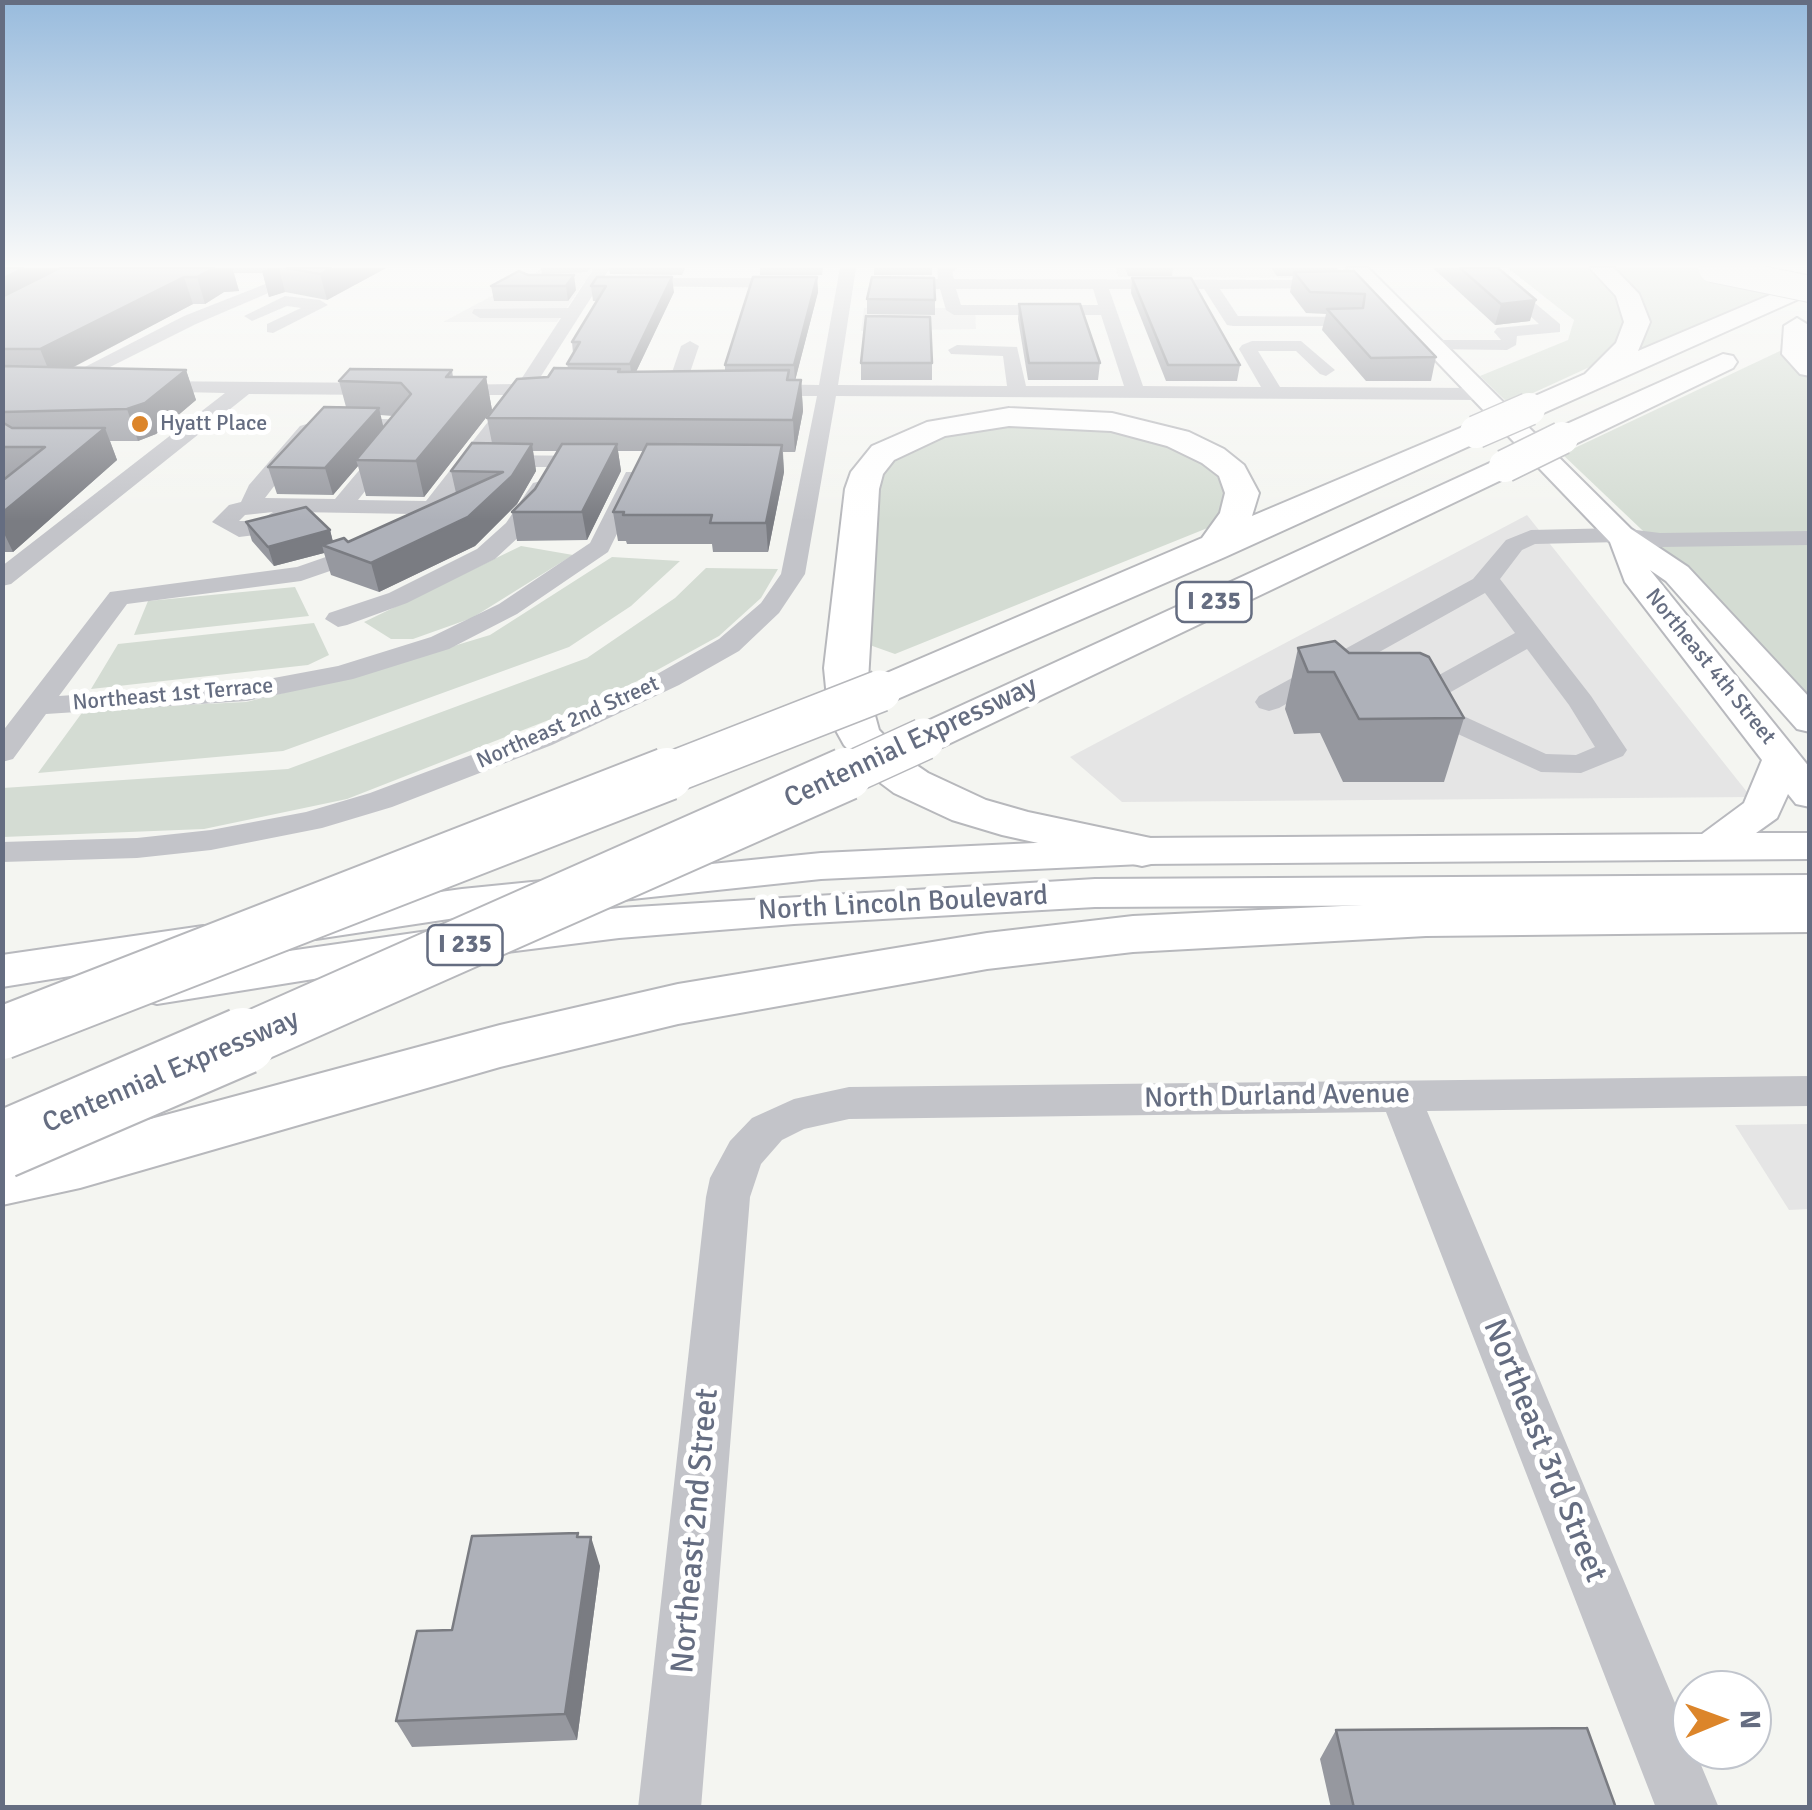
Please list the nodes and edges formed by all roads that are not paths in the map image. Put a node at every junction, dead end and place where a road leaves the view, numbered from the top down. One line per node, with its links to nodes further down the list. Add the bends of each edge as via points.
1 (121, 352): 15 (street, via 46,387)
2 (547, 352): 16 (street)
3 (688, 352): 18 (street)
4 (833, 352): 20 (street, Northeast 2nd Street)
5 (1011, 352): 21 (street)
6 (1122, 352): 22 (street)
7 (1251, 352): 23 (street)
8 (1308, 352): 13 (street)
9 (1439, 352): 24 (main road, Northeast 4th Street)
10 (1622, 352): 14 (highway)
11 (1660, 352): 14 (highway, Centennial Expressway / I 235)
12 (1741, 352): 58 (highway, Centennial Expressway / I 235, bridge, via 924,739)
13 (1326, 370)
14 (1592, 382): 33 (highway, Centennial Expressway / I 235, bridge)
15 (244, 388): 16 (street); 26 (street)
16 (523, 390): 17 (street); 27 (street)
17 (580, 390)
18 (675, 390)
19 (732, 390): 20 (street)
20 (827, 390): 21 (street); 49 (street, Northeast 2nd Street, via 806,462 799,557 770,608 729,645 541,739 311,820 174,844)
21 (1018, 392): 22 (street)
22 (1135, 392): 23 (street)
23 (1274, 393): 24 (street)
24 (1480, 394): 31 (main road, Northeast 4th Street)
25 (132, 450): 26 (street)
26 (167, 450): 35 (street)
27 (468, 460): 28 (street); 30 (street)
28 (557, 461): 36 (street, via 529,510 486,554); 36 (street, Northeast 1st Terrace, via 650,462 609,534 583,562 474,629)
29 (341, 507): 29 (street, via 405,428 402,424 328,423 307,430 251,506); 30 (street)
30 (434, 508): 36 (street, via 404,534)
31 (1620, 535): 32 (street); 34 (street, via 1532,536 1514,544); 42 (main road, Northeast 4th Street, via 1677,574); 44 (main road, Northeast 4th Street, via 1636,574)
32 (1810, 535)
33 (1212, 550): 48 (highway, via 1238,514 1242,493 1233,472 1178,439 1112,422 1023,416 938,428 884,453 862,490 845,668 860,736 901,776 968,810); 54 (highway, Centennial Expressway / I 235, bridge, via 880,691)
34 (1487, 579): 37 (street); 38 (street)
35 (2, 580)
36 (338, 619): 41 (street, Northeast 1st Terrace, via 247,692); 41 (street, via 120,597)
37 (1530, 636): 40 (street); 40 (street, via 1612,750 1580,764 1541,763)
38 (1334, 668): 39 (street); 40 (street)
39 (1270, 702)
40 (1412, 702)
41 (38, 706): 43 (street)
42 (1810, 721)
43 (2, 753)
44 (1782, 759): 45 (main road, Northeast 4th Street); 47 (main road, via 1762,809)
45 (1810, 794)
46 (1810, 846): 47 (main road, North Lincoln Boulevard)
47 (1712, 847): 48 (main road, North Lincoln Boulevard)
48 (1142, 851): 52 (main road, North Lincoln Boulevard, via 821,866 650,882)
49 (2, 852)
50 (1810, 889): 53 (main road, North Lincoln Boulevard, via 1094,893 794,909 619,923 318,961)
51 (1810, 916): 59 (highway, via 1426,919 1133,934 850,971 500,1046)
52 (2, 971)
53 (2, 1012)
54 (2, 1033)
55 (1810, 1091): 56 (street, North Durland Avenue)
56 (1400, 1095): 57 (street, North Durland Avenue, via 849,1103 794,1115); 61 (street, Northeast 3rd Street)
57 (754, 1141): 60 (street, Northeast 2nd Street, via 728,1197)
58 (2, 1145)
59 (2, 1179)
60 (668, 1808)
61 (1688, 1808)

